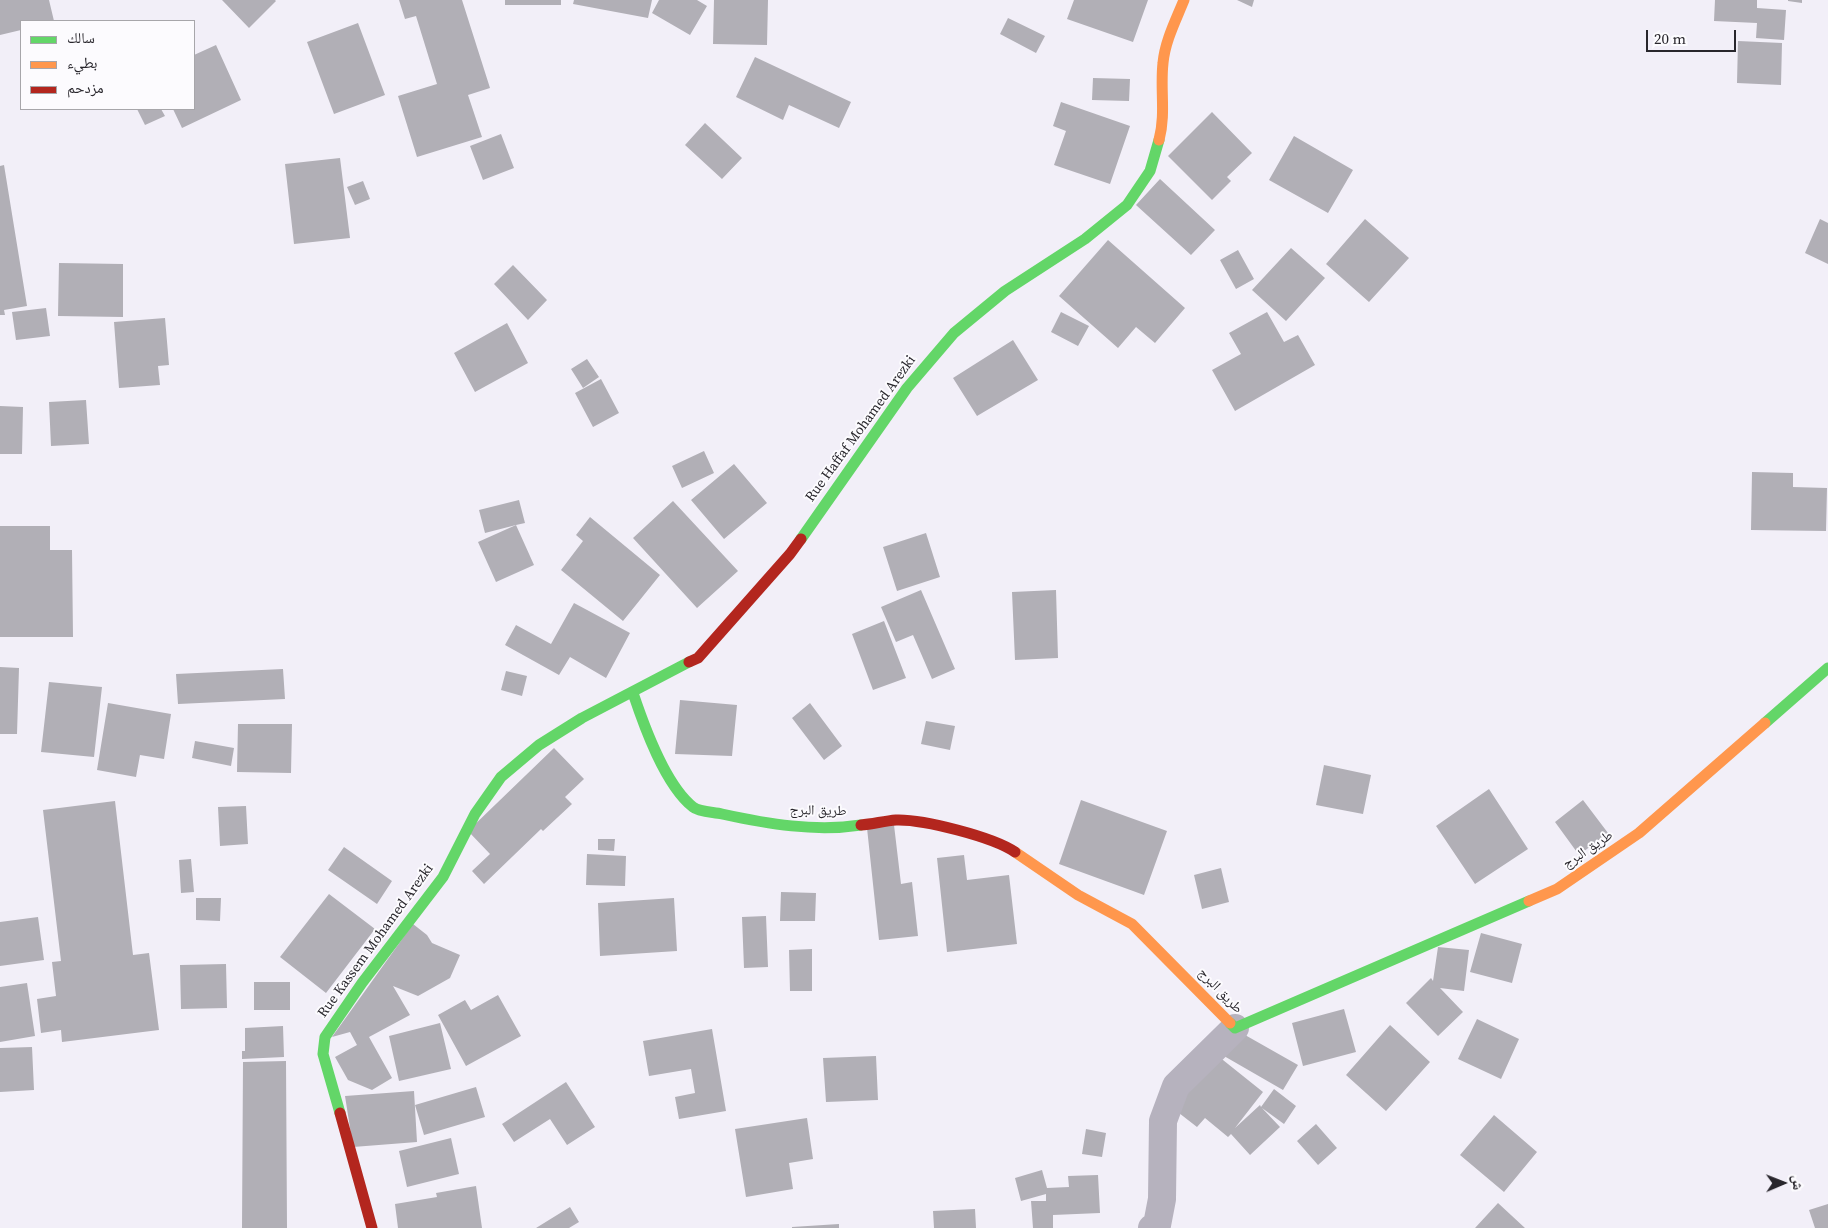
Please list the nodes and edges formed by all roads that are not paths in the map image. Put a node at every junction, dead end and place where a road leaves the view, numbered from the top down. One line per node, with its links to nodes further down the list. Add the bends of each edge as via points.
1 (1184, 0): 3 (street, Rue Haffaf Mohamed Arezki, via 1163,62 1163,125 1150,171 1127,205 1084,239 1005,291 954,333 906,388 790,554 733,619 698,658)
2 (1828, 668): 4 (street, طريق البرج, via 1639,833 1557,889)
3 (633, 693): 4 (street, طريق البرج, via 648,736 677,791 694,808 768,824 837,829 897,820 947,827 1006,846 1078,895 1132,924); 5 (street, Rue Kassem Mohamed Arezki, via 582,718 546,741 501,777 475,814 443,877 325,1037 323,1054)
4 (1236, 1028): 6 (street, via 1176,1086 1163,1121 1162,1199 1157,1225)
5 (372, 1228)
6 (1152, 1228)

